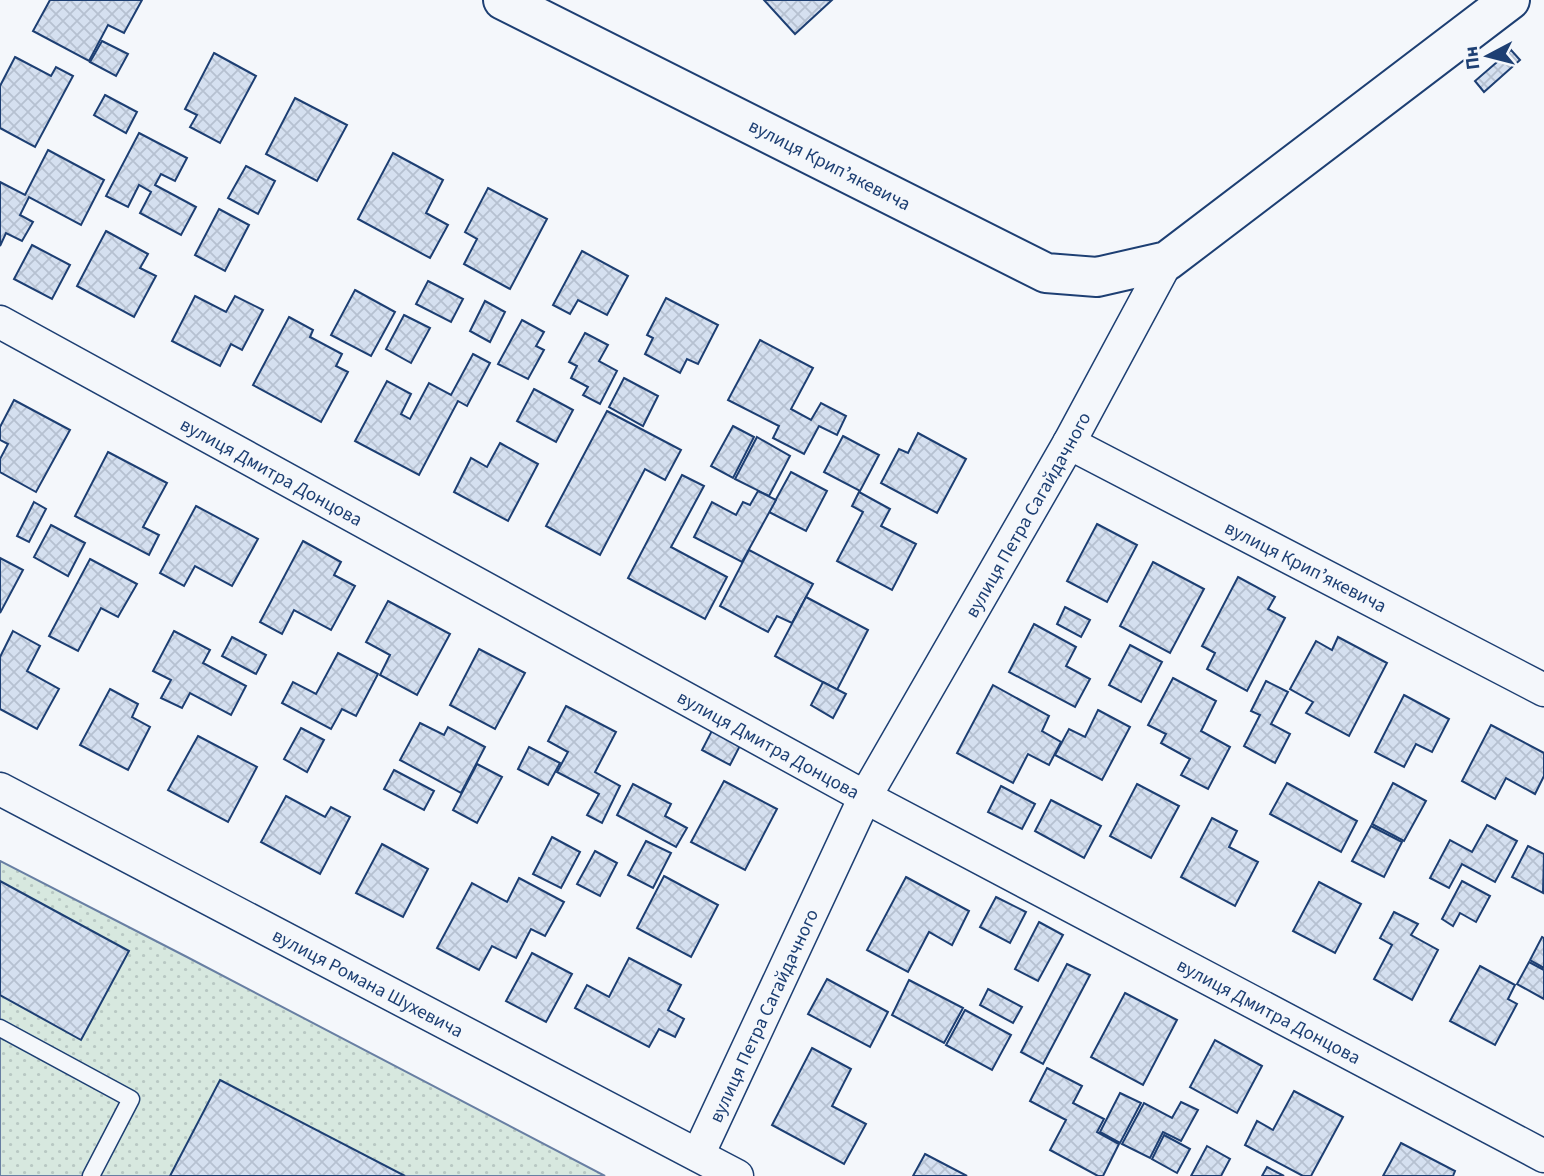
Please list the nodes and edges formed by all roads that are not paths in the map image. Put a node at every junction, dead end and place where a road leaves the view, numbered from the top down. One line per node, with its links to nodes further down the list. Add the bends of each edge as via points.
1 (503, 0): 3 (main road, вулиця Крипʼякевича, via 1046,273 1097,277)
2 (1510, 0): 3 (main road, вулиця Петра Сагайдачного)
3 (1167, 261): 5 (street, вулиця Петра Сагайдачного)
4 (0, 322): 8 (street, вулиця Дмитра Донцова)
5 (1069, 443): 6 (street, вулиця Крипʼякевича); 8 (street, вулиця Петра Сагайдачного)
6 (1544, 690)
7 (0, 789): 10 (street, вулиця Романа Шухевича)
8 (865, 797): 10 (street, вулиця Петра Сагайдачного); 11 (street, вулиця Дмитра Донцова)
9 (0, 1028): 12 (lane, via 131,1099)
10 (698, 1155): 13 (street, вулиця Романа Шухевича)
11 (1544, 1156)
12 (91, 1176)
13 (737, 1176)

